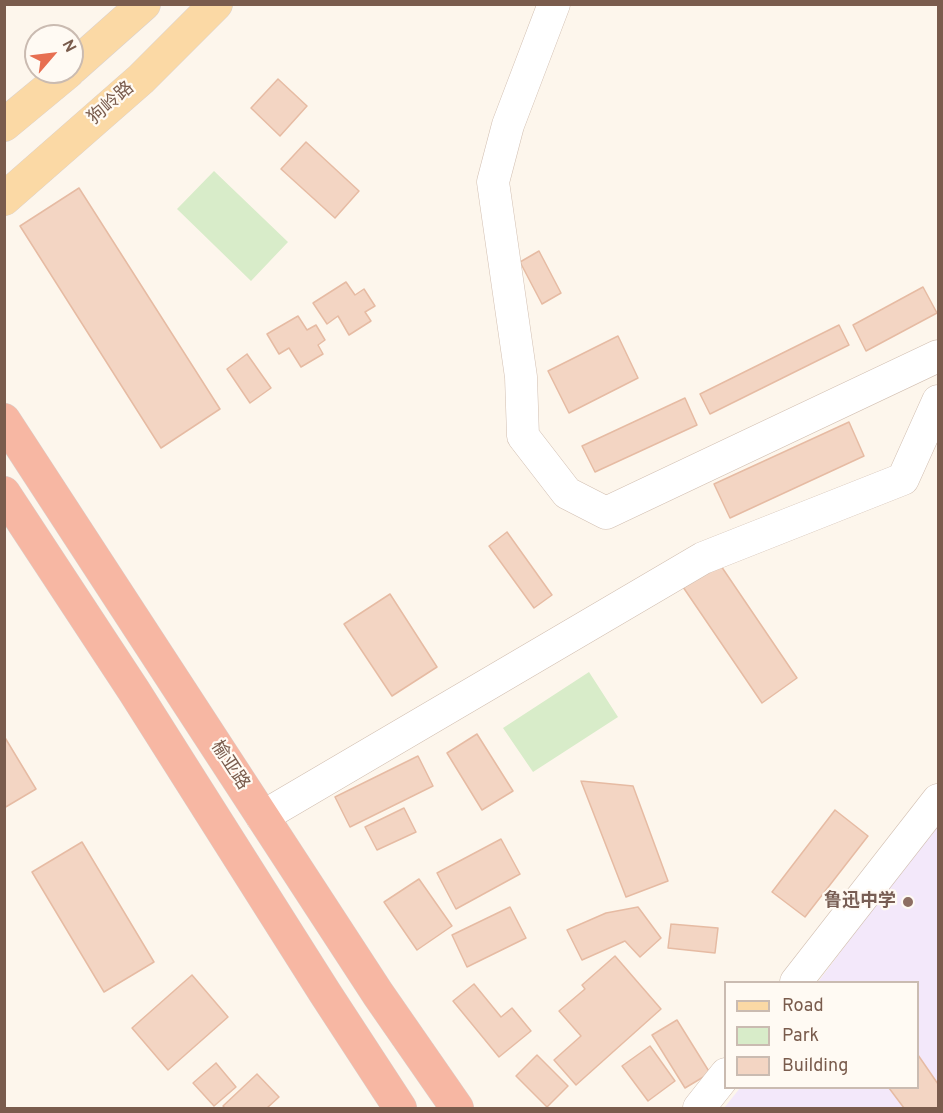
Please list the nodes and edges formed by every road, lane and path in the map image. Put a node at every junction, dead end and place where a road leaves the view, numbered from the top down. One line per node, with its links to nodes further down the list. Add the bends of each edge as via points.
1 (144, 4): 4 (main road)
2 (216, 4): 7 (main road, 狗岭路, via 141,79)
3 (554, 4): 8 (street, via 508,125 493,182 521,377 523,436 567,493 606,513)
4 (84, 57)
5 (54, 84): 6 (main road)
6 (4, 125)
7 (4, 199)
8 (939, 356)
9 (939, 401): 13 (street, via 903,479 703,558)
10 (4, 420): 13 (highway, 榆亚路)
11 (4, 493): 16 (highway, via 134,691)
12 (939, 800): 14 (street)
13 (262, 817): 17 (highway, 榆亚路)
14 (797, 981)
15 (724, 1077): 18 (street)
16 (391, 1105)
17 (457, 1108)
18 (699, 1108)

